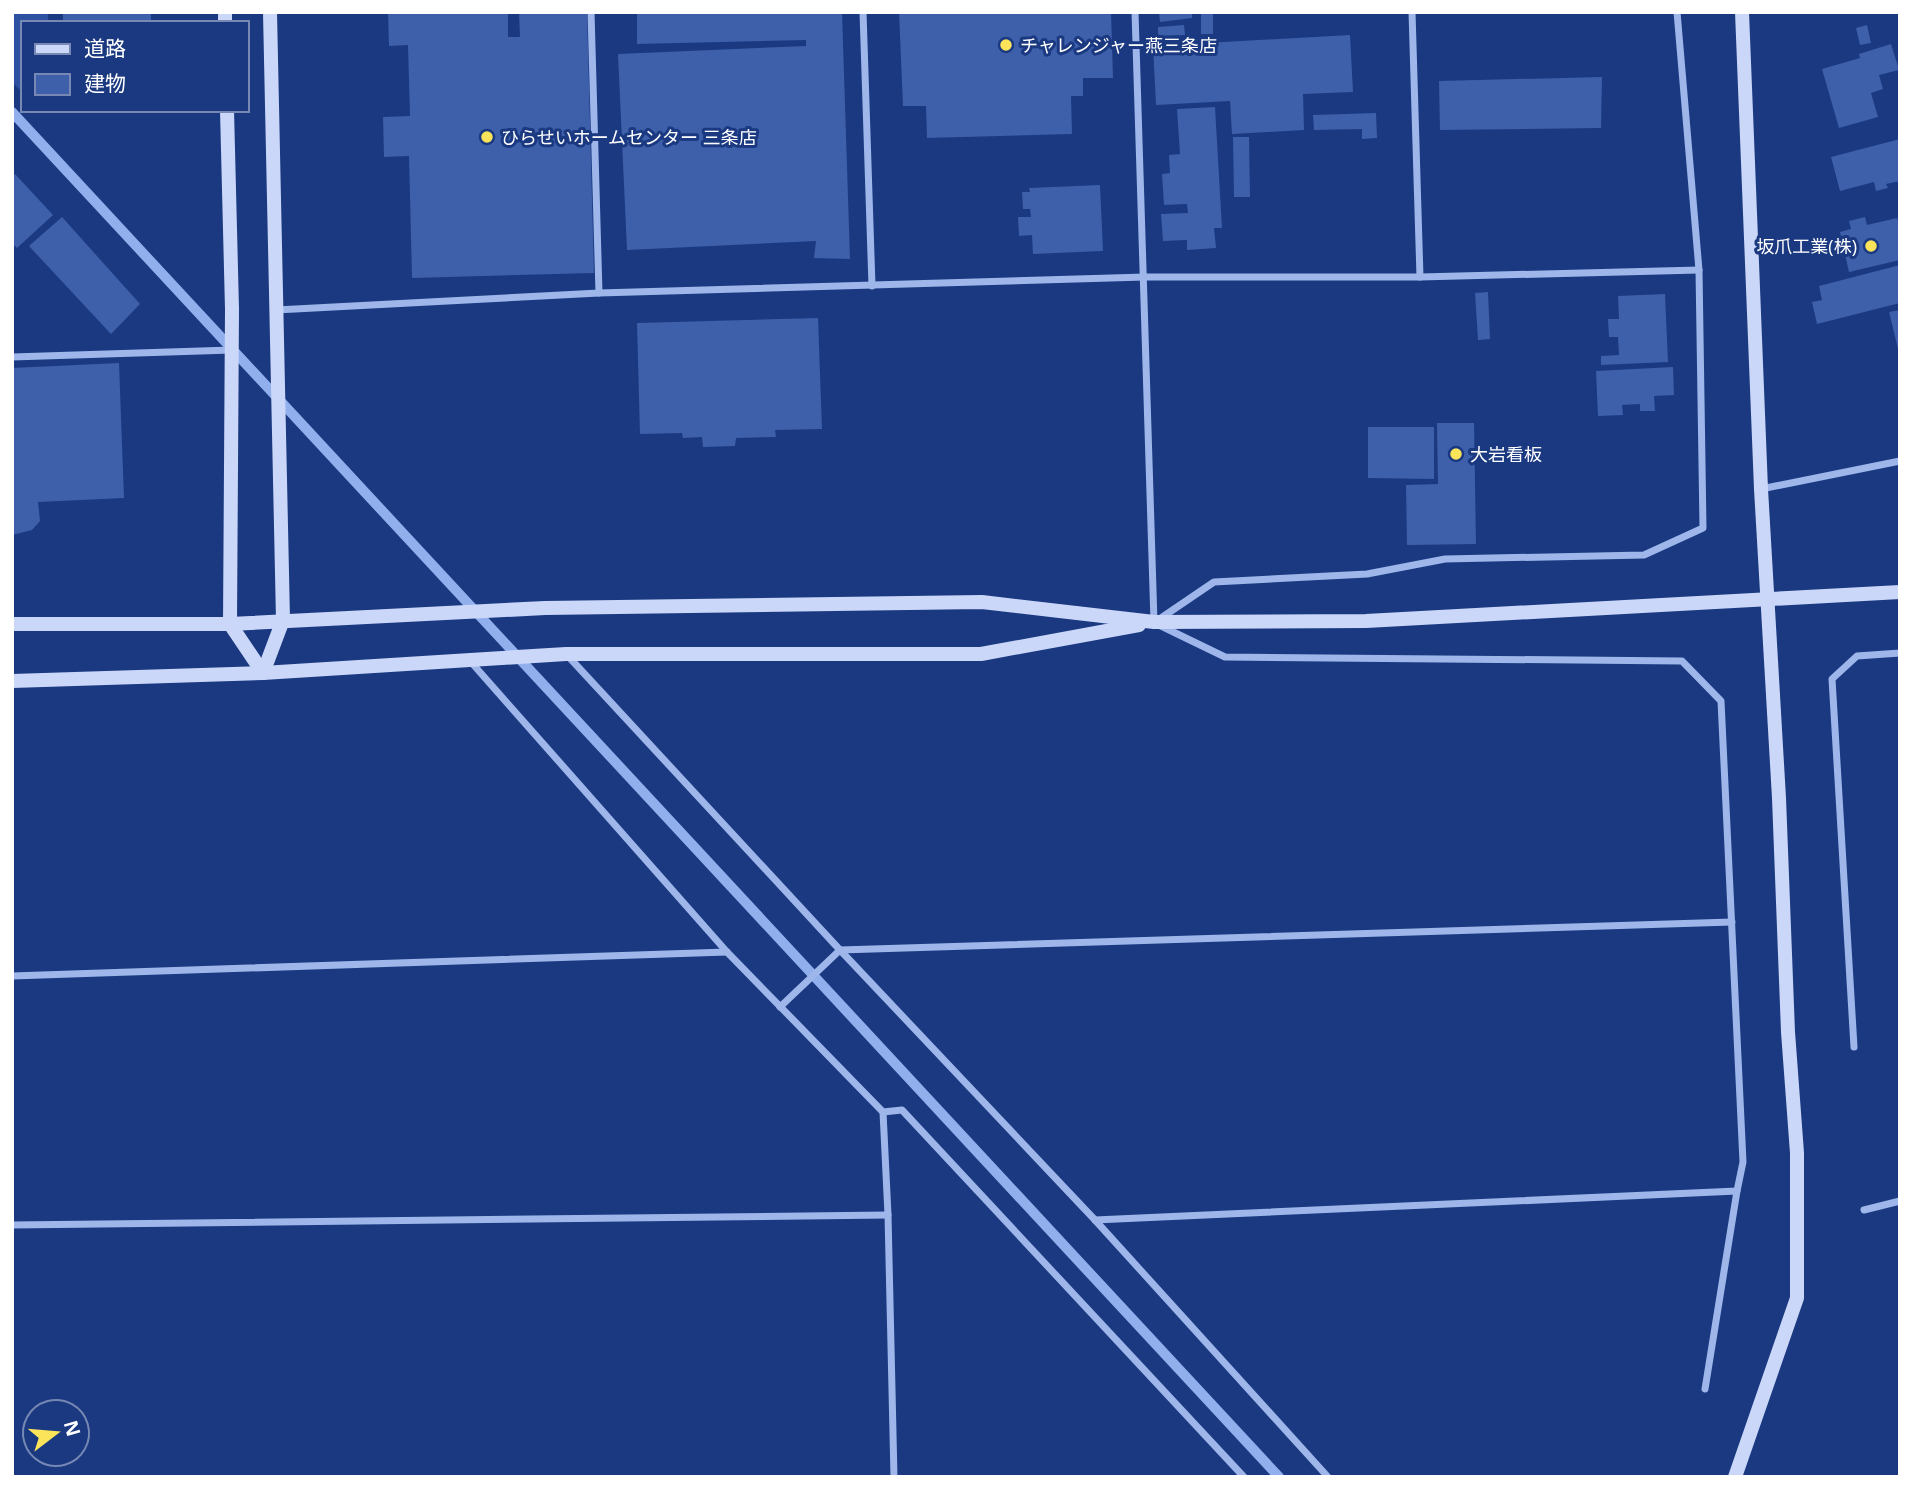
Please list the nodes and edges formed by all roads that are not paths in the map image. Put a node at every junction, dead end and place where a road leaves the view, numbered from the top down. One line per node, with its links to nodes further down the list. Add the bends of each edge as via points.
1 (270, 12): 14 (street)
2 (590, 12): 13 (street)
3 (863, 12): 12 (street)
4 (1135, 12): 10 (street)
5 (1412, 12): 11 (street)
6 (1677, 12): 9 (street)
7 (1742, 12): 18 (street)
8 (227, 112): 15 (street)
9 (1699, 270): 11 (street); 22 (street, via 1703,528 1644,555 1444,559 1367,574 1214,582)
10 (1145, 277): 11 (street); 12 (street); 22 (street)
11 (1420, 277)
12 (872, 286): 13 (street)
13 (599, 293): 14 (street)
14 (276, 310): 21 (street)
15 (232, 350): 16 (street); 24 (street)
16 (12, 357)
17 (1900, 461): 18 (street)
18 (1761, 489): 20 (street)
19 (1900, 592): 20 (street)
20 (1769, 599): 22 (street, via 1366,621); 47 (street, via 1797,1153 1797,1298)
21 (283, 620): 22 (street, via 545,608 982,602); 24 (street); 28 (street)
22 (1154, 622): 26 (street, via 981,654); 30 (street, via 1225,657 1682,661 1721,701)
23 (12, 624): 24 (street)
24 (230, 624): 28 (street)
25 (1900, 653): 35 (street, via 1857,656 1832,679)
26 (566, 654): 27 (street); 31 (street)
27 (468, 659): 28 (street); 32 (street)
28 (262, 673): 29 (street)
29 (12, 681)
30 (1732, 922): 31 (street); 37 (street, via 1743,1162)
31 (840, 950): 34 (street); 41 (street)
32 (727, 952): 33 (street); 34 (street)
33 (12, 976)
34 (780, 1007): 36 (street)
35 (1854, 1047)
36 (883, 1112): 40 (street); 45 (street, via 902,1110)
37 (1737, 1191): 41 (street); 43 (street)
38 (1900, 1201): 39 (street)
39 (1864, 1210)
40 (888, 1215): 42 (street); 44 (street)
41 (1096, 1220): 46 (street)
42 (12, 1225)
43 (1705, 1389)
44 (894, 1477)
45 (1244, 1477)
46 (1328, 1477)
47 (1735, 1477)

